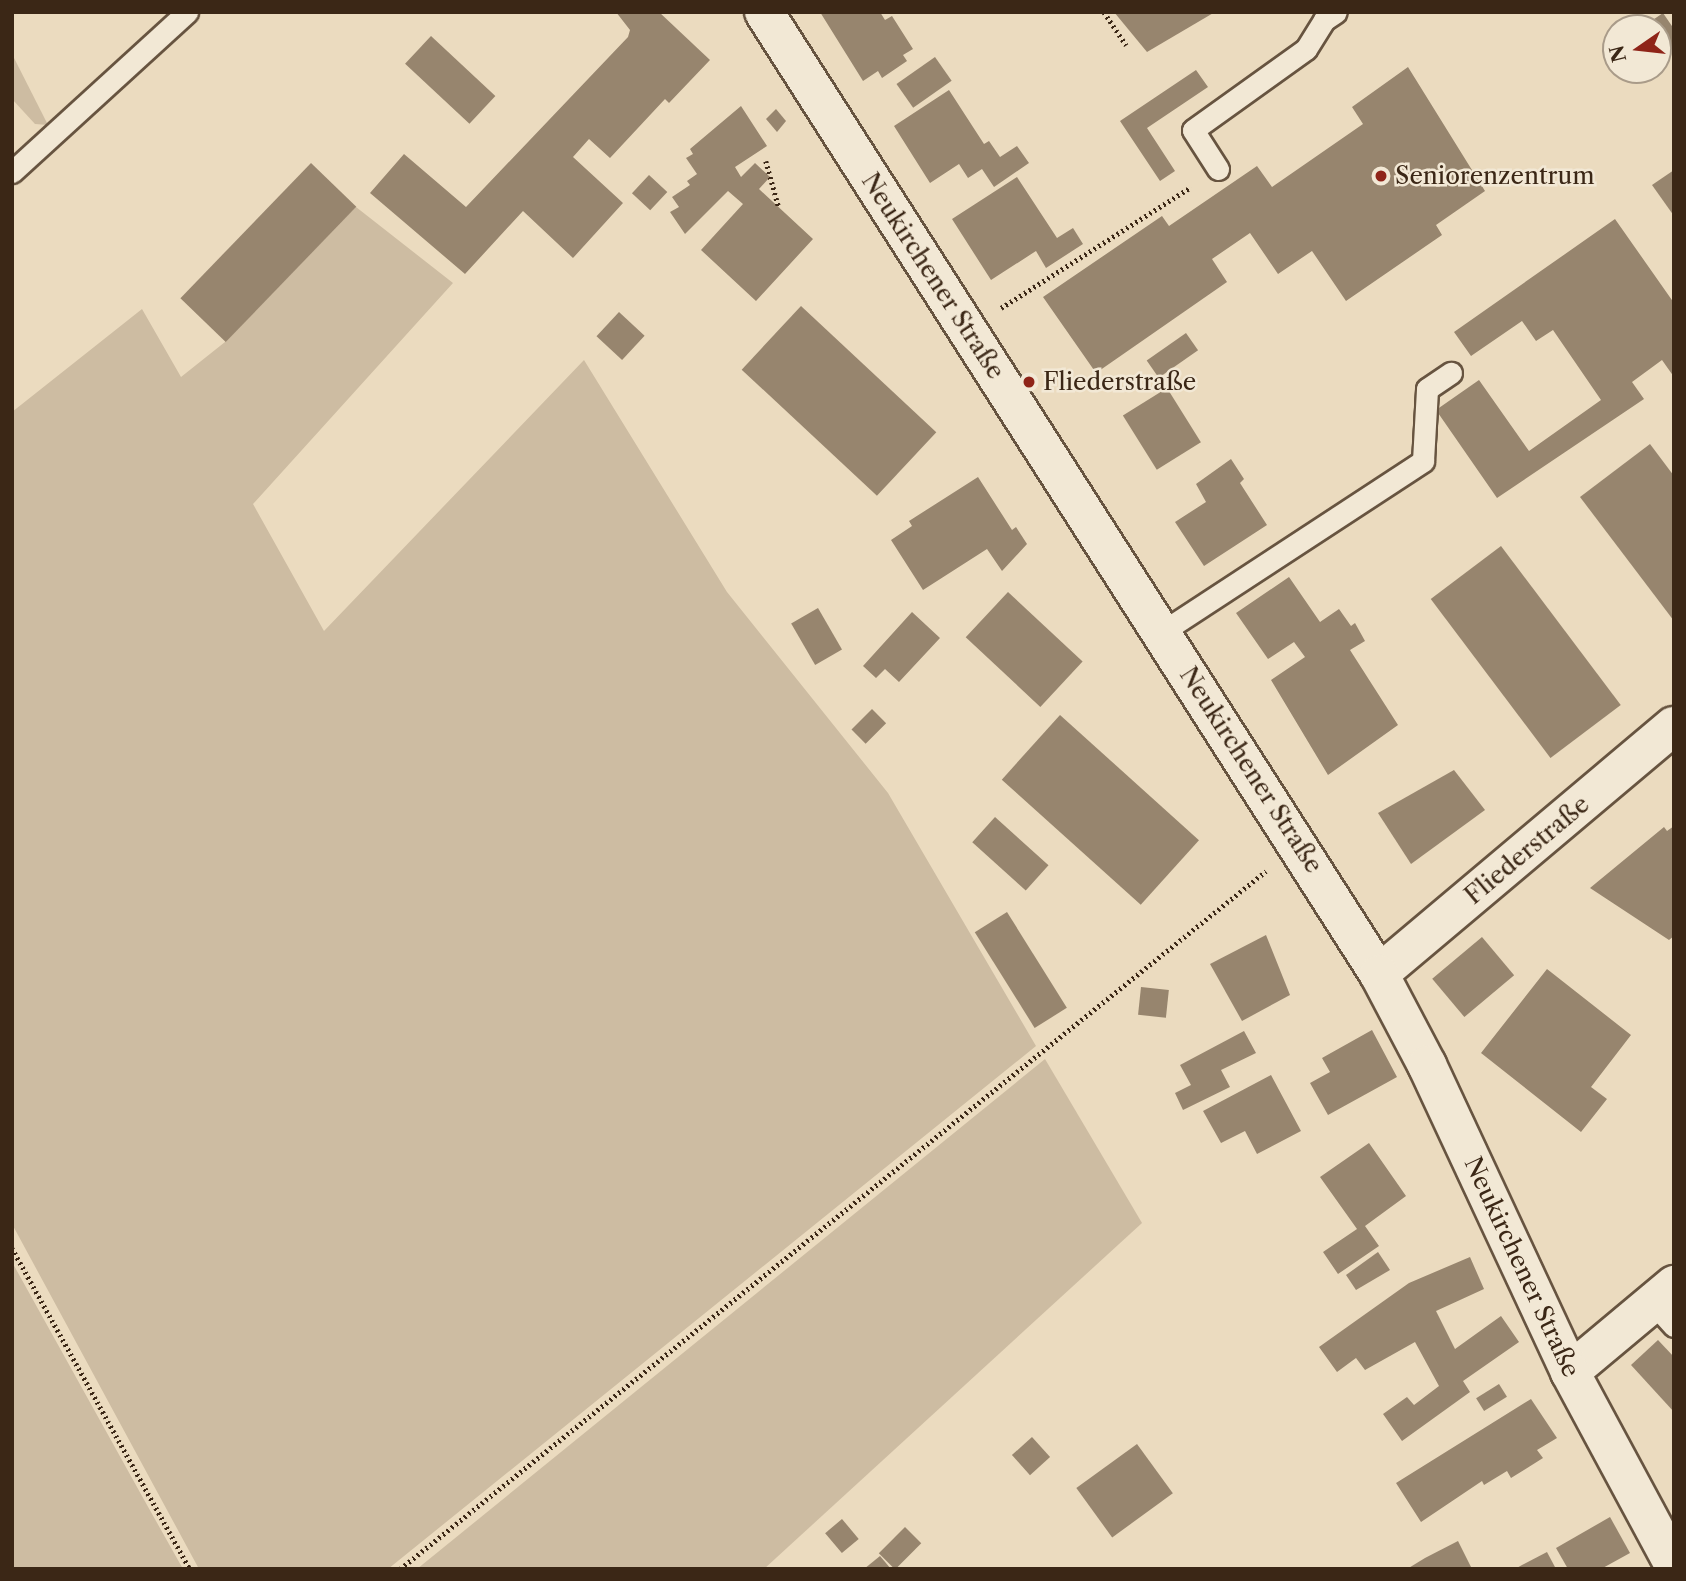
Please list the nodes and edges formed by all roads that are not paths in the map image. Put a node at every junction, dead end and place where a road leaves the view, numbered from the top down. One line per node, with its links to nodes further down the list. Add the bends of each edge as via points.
1 (187, 12): 5 (lane)
2 (764, 12): 7 (street, Neukirchener Straße)
3 (1336, 12): 4 (lane, via 1324,20 1306,49 1193,130)
4 (1218, 169)
5 (12, 172)
6 (1451, 373): 7 (lane, via 1427,389 1423,461)
7 (1162, 632): 9 (street, Neukirchener Straße)
8 (1674, 726): 9 (street, Fliederstraße)
9 (1379, 974): 11 (street, Neukirchener Straße, via 1427,1065)
10 (1667, 1305): 11 (street)
11 (1570, 1372): 12 (street, Neukirchener Straße)
12 (1674, 1565)

